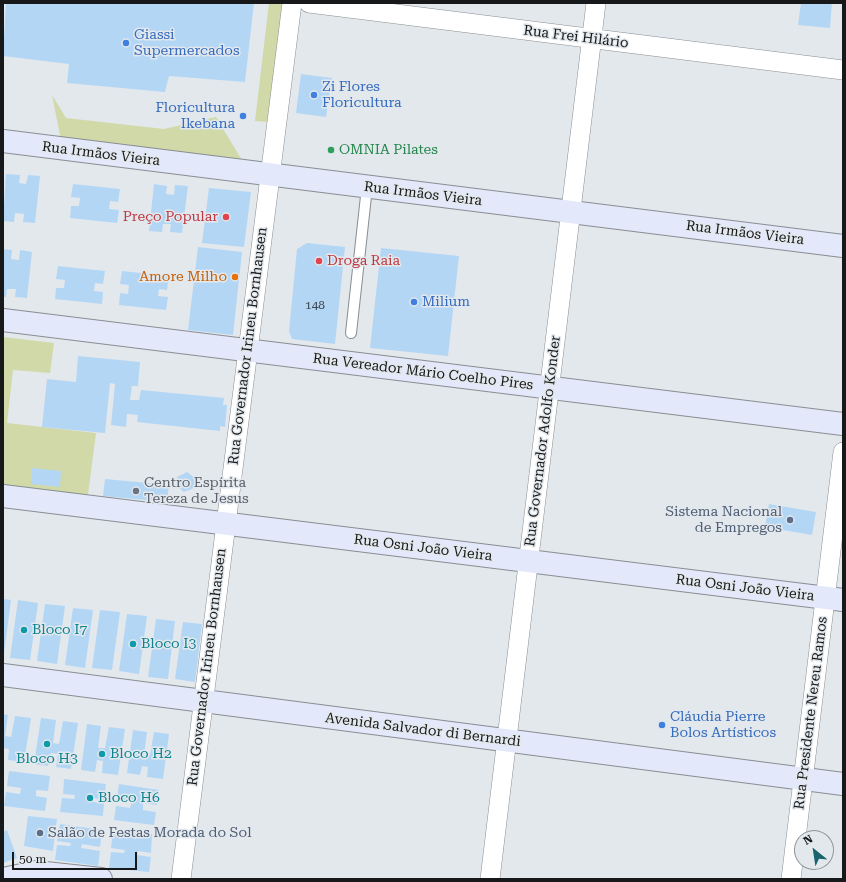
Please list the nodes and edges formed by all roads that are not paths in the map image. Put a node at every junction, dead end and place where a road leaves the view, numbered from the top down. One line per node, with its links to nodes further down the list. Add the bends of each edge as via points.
1 (292, 3): 7 (street, Rua Governador Irineu Bornhausen)
2 (309, 3): 4 (street, Rua Frei Hilário)
3 (596, 3): 4 (street, Rua Governador Adolfo Konder)
4 (592, 39): 5 (street, Rua Frei Hilário); 9 (street, Rua Governador Adolfo Konder)
5 (843, 70)
6 (3, 141): 7 (street, Rua Irmãos Vieira)
7 (270, 175): 8 (street, Rua Irmãos Vieira); 13 (street, Rua Governador Irineu Bornhausen)
8 (367, 187): 9 (street, Rua Irmãos Vieira); 12 (lane)
9 (571, 212): 10 (street, Rua Irmãos Vieira); 14 (street, Rua Governador Adolfo Konder)
10 (843, 246)
11 (3, 320): 13 (street, Rua Vereador Mário Coelho Pires)
12 (351, 333)
13 (248, 350): 14 (street, Rua Vereador Mário Coelho Pires); 18 (street, Rua Governador Irineu Bornhausen)
14 (550, 388): 15 (street, Rua Vereador Mário Coelho Pires); 19 (street, Rua Governador Adolfo Konder)
15 (843, 424)
16 (843, 452): 20 (street, Rua Presidente Nereu Ramos)
17 (3, 496): 18 (street, Rua Osni João Vieira)
18 (226, 524): 19 (street, Rua Osni João Vieira); 22 (street, Rua Governador Irineu Bornhausen)
19 (529, 561): 20 (street, Rua Osni João Vieira); 23 (street, Rua Governador Adolfo Konder)
20 (834, 599): 24 (street, Rua Presidente Nereu Ramos)
21 (3, 675): 22 (street, Avenida Salvador di Bernardi)
22 (203, 701): 23 (street, Avenida Salvador di Bernardi); 28 (street, Rua Governador Irineu Bornhausen)
23 (507, 740): 24 (street, Avenida Salvador di Bernardi); 29 (street, Rua Governador Adolfo Konder)
24 (803, 779): 25 (street, Avenida Salvador di Bernardi); 30 (street, Rua Presidente Nereu Ramos)
25 (843, 784)
26 (3, 879): 27 (street, via 36,872)
27 (101, 879)
28 (180, 879)
29 (490, 879)
30 (791, 879)

